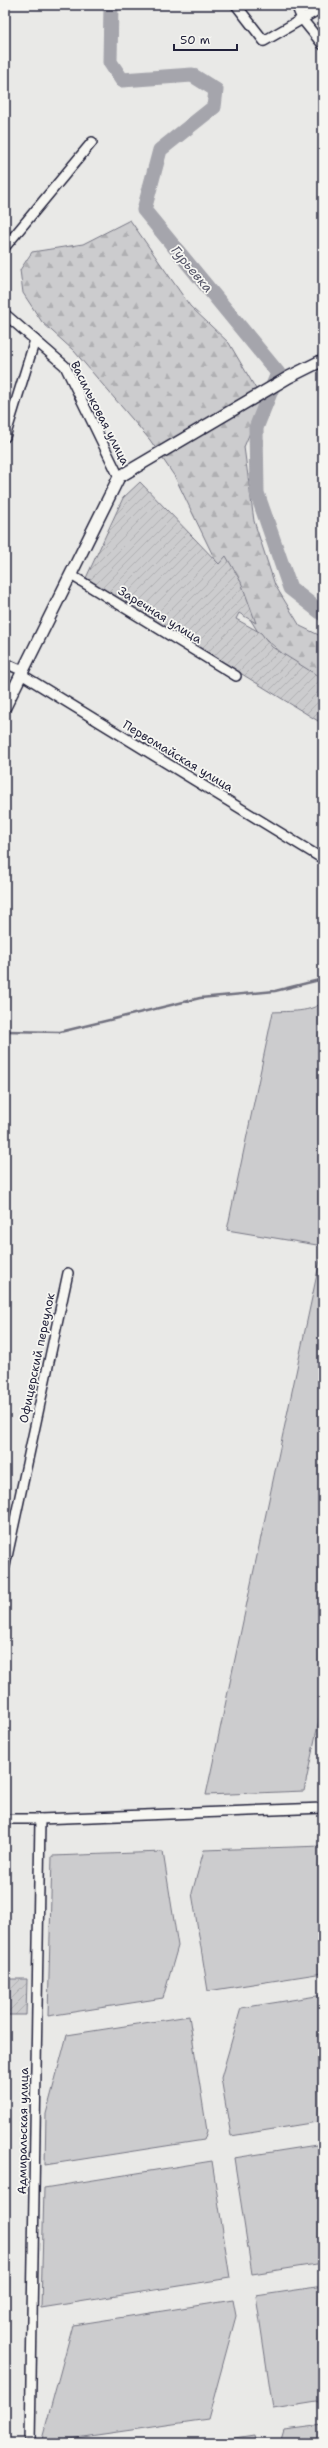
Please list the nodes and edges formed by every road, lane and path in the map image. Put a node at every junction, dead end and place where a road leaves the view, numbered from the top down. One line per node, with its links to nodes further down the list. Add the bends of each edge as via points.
1 (236, 5): 4 (street, via 264,42)
2 (296, 5): 4 (street)
3 (323, 7): 4 (street)
4 (302, 19): 5 (street)
5 (323, 45)
6 (92, 142): 7 (street)
7 (5, 247)
8 (5, 314): 9 (street, Васильковая улица)
9 (35, 340): 11 (street); 12 (street, Васильковая улица, via 65,366)
10 (323, 360): 12 (street, via 289,377)
11 (5, 438)
12 (119, 477): 13 (street)
13 (71, 575): 15 (street); 16 (street, Заречная улица)
14 (5, 663): 15 (street, Первомайская улица)
15 (22, 672): 17 (street); 18 (street, Первомайская улица)
16 (236, 676)
17 (5, 707)
18 (323, 859)
19 (68, 1273): 20 (street, Офицерский переулок)
20 (5, 1566)
21 (323, 1808): 23 (street)
22 (5, 1819): 23 (street)
23 (40, 1819): 24 (street, Адмиральская улица)
24 (30, 2443)

